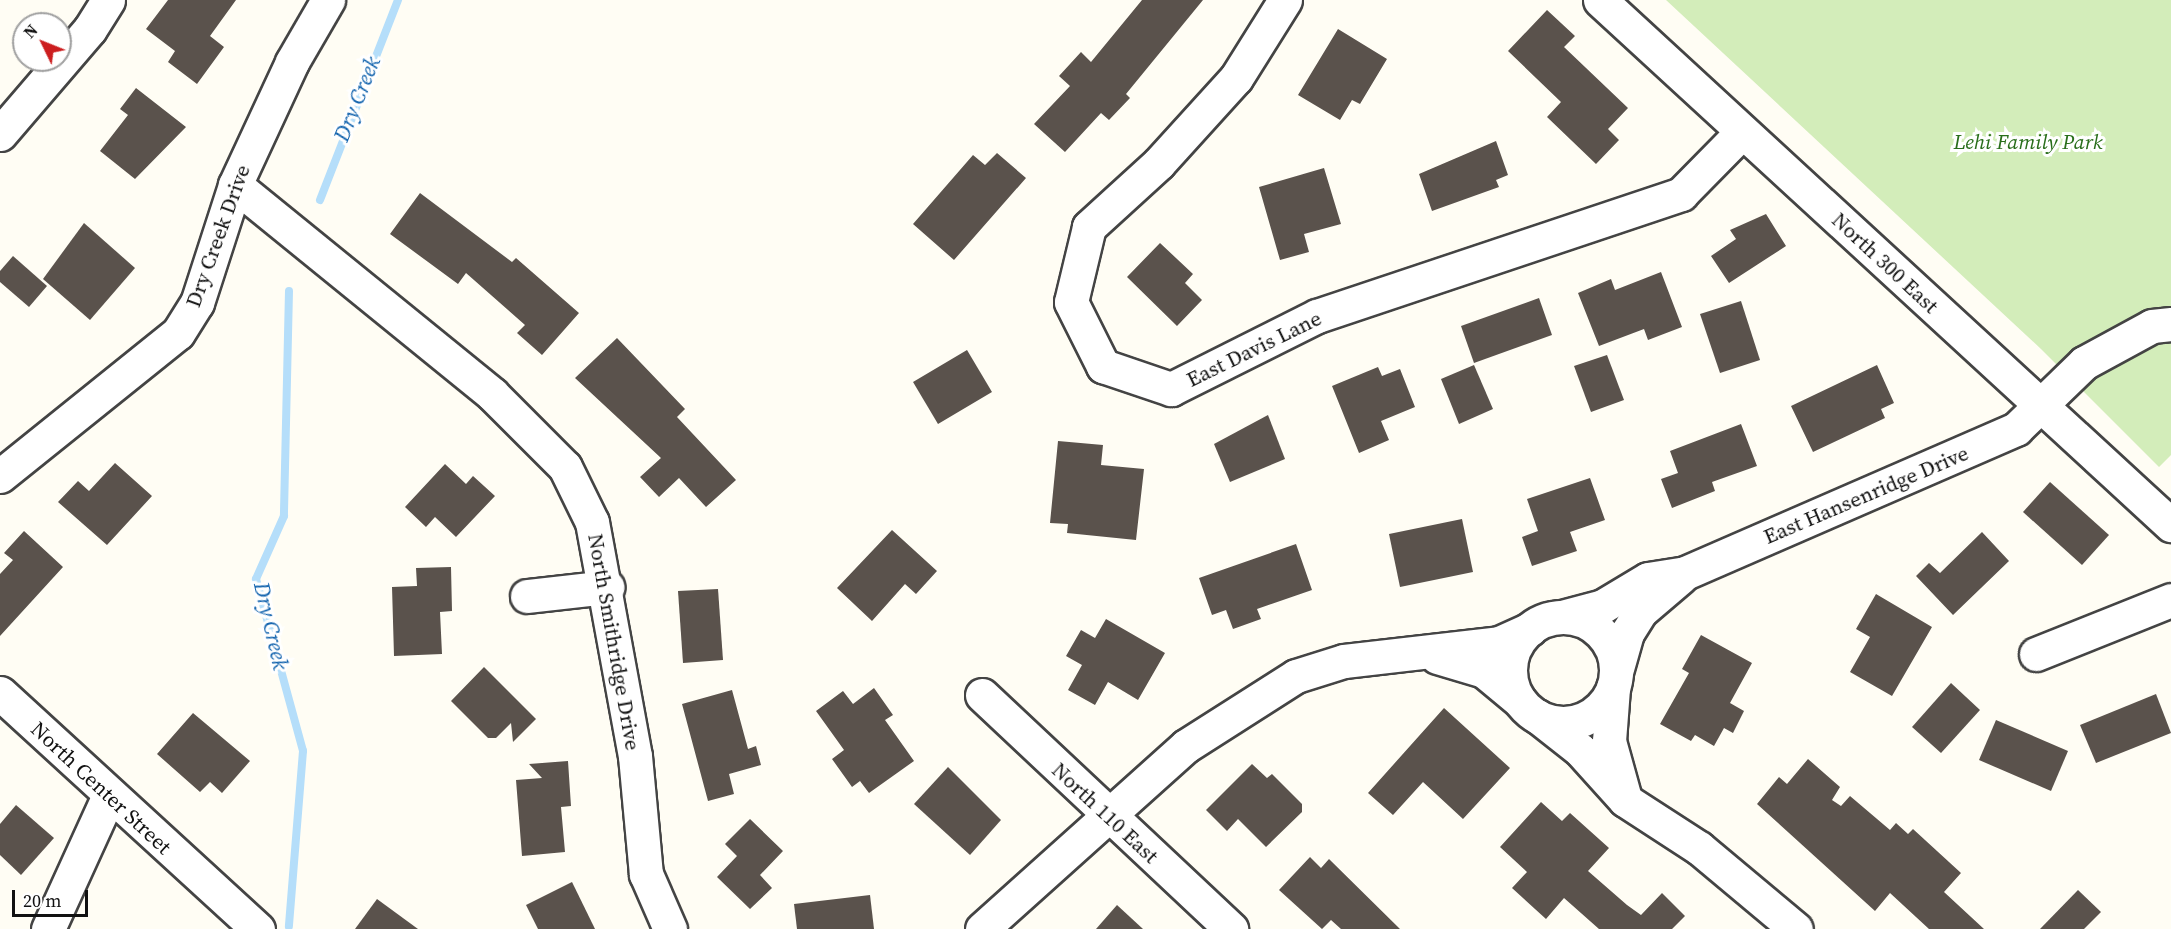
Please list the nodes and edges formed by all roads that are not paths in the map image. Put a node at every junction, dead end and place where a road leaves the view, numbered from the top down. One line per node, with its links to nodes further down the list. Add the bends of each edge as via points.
1 (108, 0): 6 (street, via 90,29)
2 (328, 0): 7 (street, Dry Creek Drive, via 292,62)
3 (1285, 0): 5 (street, East Davis Lane, via 1236,78 1159,163 1089,227 1071,302 1103,366 1171,389 1317,316 1681,194)
4 (1600, 0): 5 (street, North 300 East)
5 (1742, 132): 9 (street, North 300 East)
6 (0, 134)
7 (235, 185): 10 (street, Dry Creek Drive, via 197,303 178,333); 13 (street, North Smithridge Drive, via 492,394 565,467 592,522)
8 (2171, 324): 9 (street, East Hansenridge Drive, via 2152,326 2084,363)
9 (2039, 405): 11 (street, North 300 East); 12 (street, East Hansenridge Drive, via 2016,429)
10 (0, 476)
11 (2171, 525)
12 (1685, 573): 16 (street, East Hansenridge Drive, via 1648,579 1603,606); 20 (street, East Hansenridge Drive, via 1641,611 1627,633)
13 (607, 587): 14 (street); 29 (street, North Smithridge Drive, via 635,756 646,874)
14 (527, 596)
15 (2171, 600): 19 (street)
16 (1562, 617): 17 (street); 20 (street, via 1584,621 1603,635 1614,654)
17 (1530, 629): 18 (street, via 1498,643); 23 (street, via 1512,657 1511,680)
18 (1408, 654): 23 (street, via 1447,658 1484,671); 26 (street, via 1344,661 1296,676 1186,746)
19 (2036, 654)
20 (1614, 682): 23 (street, via 1601,707 1581,719 1559,723); 25 (street, via 1609,741)
21 (0, 693): 24 (street, North Center Street)
22 (982, 695): 26 (street, North 110 East)
23 (1529, 708): 25 (street, via 1580,750)
24 (109, 795): 27 (street); 28 (street, North Center Street)
25 (1625, 800): 32 (street, via 1699,848)
26 (1107, 817): 30 (street); 31 (street, North 110 East)
27 (48, 929)
28 (258, 929)
29 (670, 929)
30 (982, 929)
31 (1231, 929)
32 (1796, 929)

